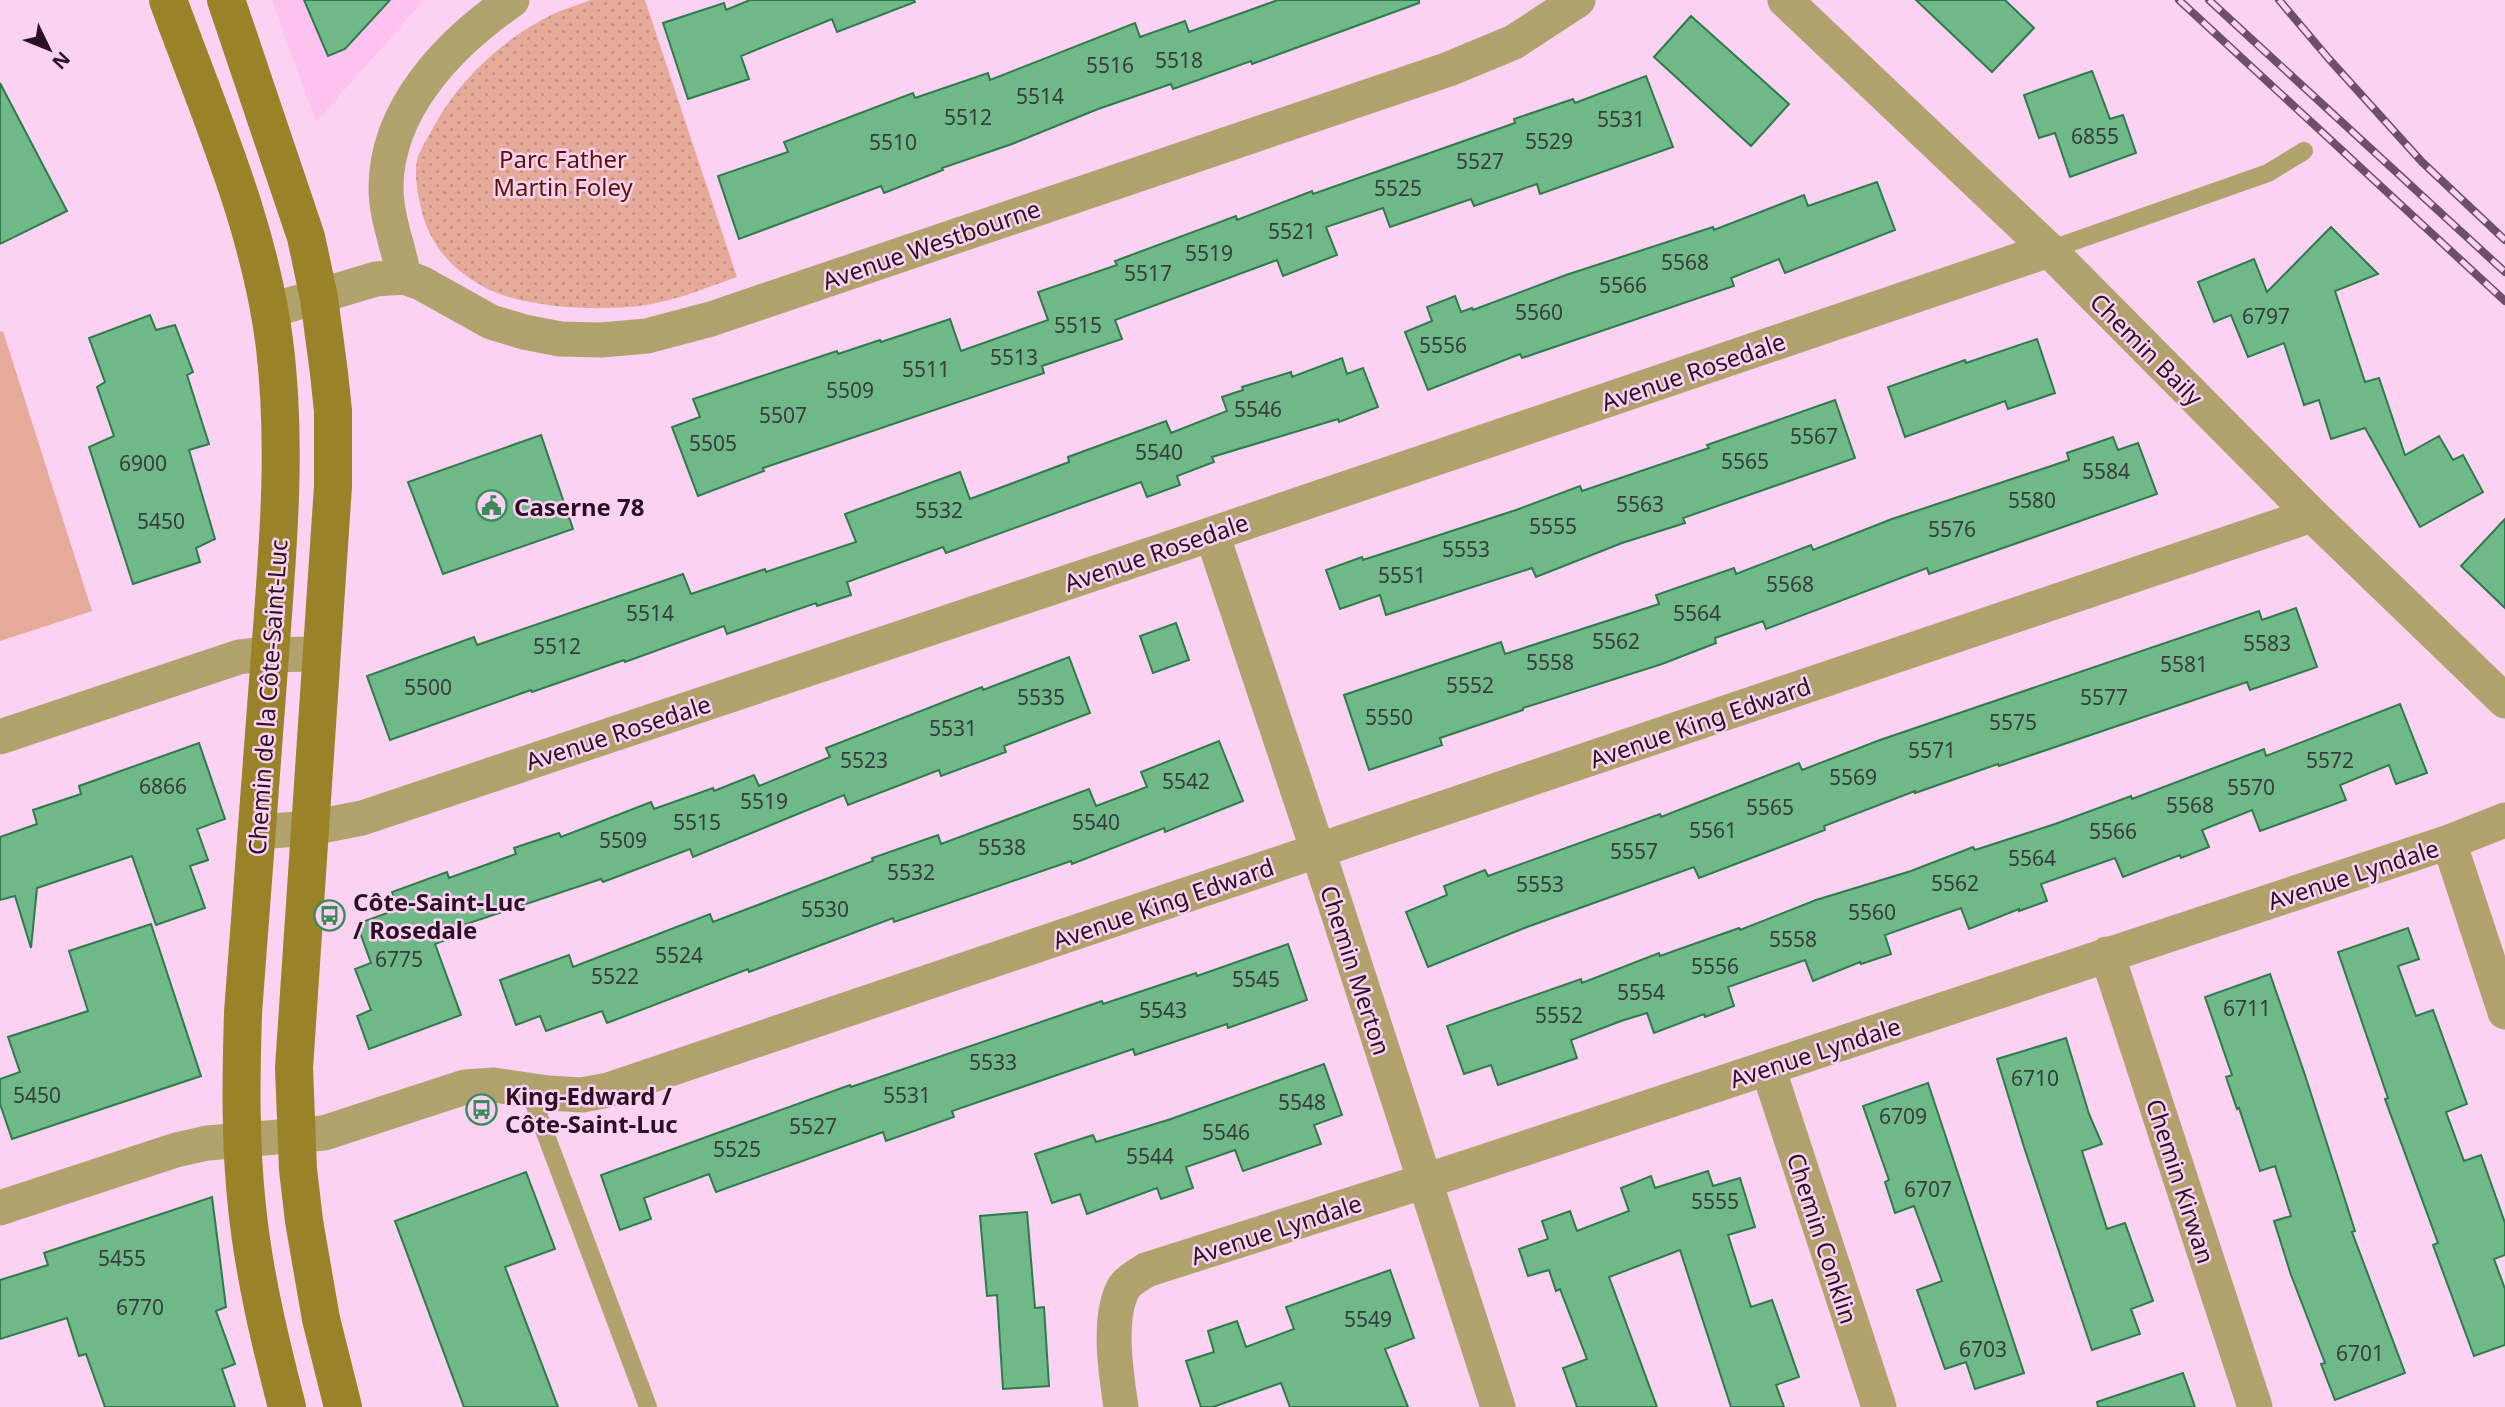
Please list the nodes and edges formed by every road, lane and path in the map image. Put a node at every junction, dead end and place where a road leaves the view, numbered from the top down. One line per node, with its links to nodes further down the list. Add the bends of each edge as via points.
1 (168, 0): 10 (main road, Chemin de la Côte-Saint-Luc, via 245,216)
2 (226, 0): 9 (main road, Chemin de la Côte-Saint-Luc, via 292,190)
3 (512, 0): 8 (street, via 480,22 431,75 399,127 386,190)
4 (1578, 0): 8 (street, Avenue Westbourne, via 1514,41 1449,69 647,336 560,339 524,332 491,322)
5 (1785, 0): 7 (street, Chemin Baily)
6 (2304, 150): 7 (lane, via 2268,173)
7 (2049, 250): 11 (street, Chemin Baily); 12 (street, Avenue Rosedale)
8 (404, 277): 9 (street, via 376,279)
9 (319, 298): 10 (street); 14 (main road, Chemin de la Côte-Saint-Luc, via 334,449)
10 (269, 311): 13 (main road, Chemin de la Côte-Saint-Luc, via 281,425)
11 (2312, 516): 15 (street, Chemin Baily); 21 (street, Avenue King Edward)
12 (1212, 534): 18 (street, Avenue Rosedale, via 362,818); 21 (street, Chemin Merton)
13 (271, 654): 14 (street); 16 (street, via 218,662); 19 (main road, Chemin de la Côte-Saint-Luc)
14 (321, 654): 18 (main road, Chemin de la Côte-Saint-Luc)
15 (2505, 701)
16 (0, 737)
17 (2505, 820): 20 (street, Avenue Lyndale)
18 (311, 828): 19 (street, Avenue Rosedale); 26 (main road, Chemin de la Côte-Saint-Luc, via 294,1068)
19 (257, 832): 27 (main road, Chemin de la Côte-Saint-Luc, via 243,1013)
20 (2449, 842): 22 (street, Avenue Lyndale); 23 (street)
21 (1318, 851): 25 (street, Avenue King Edward, via 608,1090 582,1095); 28 (street, Chemin Merton)
22 (2107, 954): 24 (street, Avenue Lyndale); 36 (street, Chemin Kirwan)
23 (2505, 1012)
24 (1768, 1068): 28 (street, Avenue Lyndale); 35 (street, Chemin Conklin)
25 (529, 1090): 26 (street, Avenue King Edward, via 494,1084 466,1087 344,1128); 32 (lane)
26 (296, 1137): 27 (street, Avenue King Edward); 31 (main road, Chemin de la Côte-Saint-Luc, via 312,1277)
27 (242, 1140): 29 (street, Avenue King Edward, via 176,1150); 30 (main road, Chemin de la Côte-Saint-Luc, via 258,1283)
28 (1424, 1181): 33 (street, Avenue Lyndale, via 1146,1270 1126,1284 1115,1325); 34 (street, Chemin Merton)
29 (0, 1208)
30 (287, 1407)
31 (343, 1407)
32 (648, 1407)
33 (1121, 1407)
34 (1499, 1407)
35 (1879, 1407)
36 (2255, 1407)

